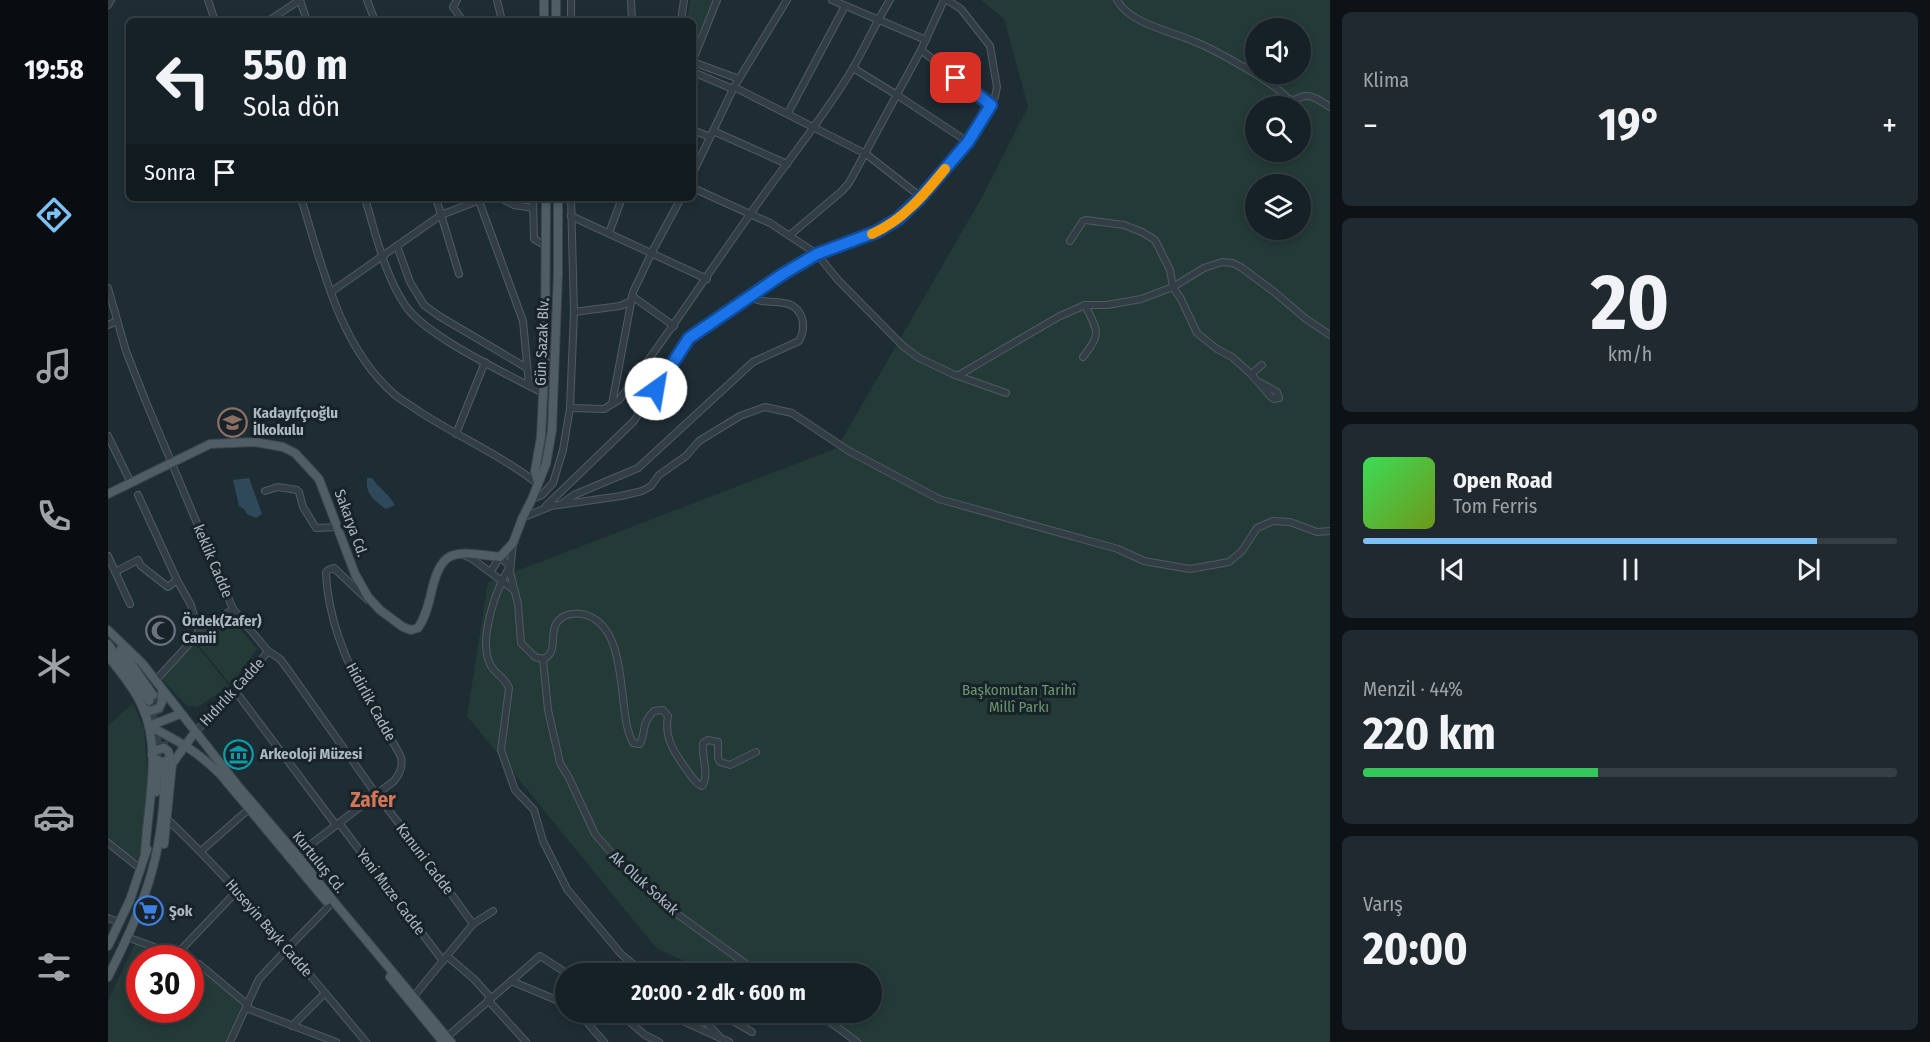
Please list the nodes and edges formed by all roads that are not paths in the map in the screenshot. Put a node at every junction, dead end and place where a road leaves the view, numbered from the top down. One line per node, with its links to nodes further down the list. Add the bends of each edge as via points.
1 (111, 0): 18 (street)
2 (208, 0): 20 (street)
3 (300, 0): 21 (street); 22 (street)
4 (367, 0): 23 (street)
5 (457, 0): 24 (street, via 453,7)
6 (497, 0): 25 (street)
7 (544, 0): 26 (main road)
8 (556, 0): 27 (main road)
9 (571, 0): 28 (street)
10 (631, 0): 29 (street)
11 (684, 0): 30 (street)
12 (717, 0): 34 (street)
13 (787, 0): 38 (street)
14 (832, 0): 19 (street)
15 (890, 0): 31 (street)
16 (945, 0): 32 (street); 41 (street, via 961,9 990,46 997,87)
17 (1117, 0): 42 (street, via 1128,14 1196,42 1264,80 1288,99 1310,96)
18 (108, 5)
19 (845, 6): 31 (street); 43 (street)
20 (214, 18)
21 (273, 18)
22 (306, 18)
23 (374, 18)
24 (461, 18)
25 (501, 18)
26 (544, 18)
27 (556, 18)
28 (571, 18)
29 (632, 18)
30 (681, 18)
31 (877, 21): 32 (street); 36 (street)
32 (926, 40): 33 (street)
33 (921, 51): 40 (street); 41 (street)
34 (696, 53)
35 (696, 62): 38 (street)
36 (853, 68): 40 (street); 44 (street)
37 (696, 73): 39 (street)
38 (739, 79): 39 (street)
39 (734, 88): 43 (street); 46 (street)
40 (897, 94): 47 (street); 48 (street)
41 (991, 105): 47 (street)
42 (1330, 107)
43 (788, 112): 44 (street)
44 (813, 126): 48 (street); 49 (street)
45 (696, 131): 46 (street)
46 (712, 134): 49 (street); 50 (street)
47 (968, 142): 52 (street)
48 (866, 154): 52 (street); 69 (street, via 842,191)
49 (787, 164): 65 (street)
50 (696, 168)
51 (696, 189): 65 (street)
52 (921, 197): 74 (street, via 898,219 876,232)
53 (302, 201): 80 (street)
54 (365, 201): 75 (street)
55 (437, 201): 66 (street)
56 (478, 201): 66 (street); 92 (street, via 523,321)
57 (505, 201): 64 (street)
58 (533, 201): 64 (street)
59 (546, 201): 72 (main road, Gün Sazak Blv.)
60 (558, 201): 105 (main road, Gün Sazak Blv., via 552,430)
61 (571, 201): 67 (street)
62 (621, 201): 68 (street)
63 (679, 201): 73 (street)
64 (533, 208): 72 (street, via 534,240)
65 (751, 213): 69 (street); 77 (street)
66 (441, 215): 71 (street); 76 (street)
67 (571, 216): 68 (street); 84 (street)
68 (609, 233): 73 (street)
69 (790, 235): 74 (street)
70 (1070, 241): 78 (street, via 1086,220 1124,225 1142,232 1155,240 1170,270)
71 (398, 246): 75 (street); 92 (street, via 410,282 424,304)
72 (546, 246): 97 (main road, Gün Sazak Blv.)
73 (652, 252): 77 (street); 82 (street)
74 (817, 254): 81 (street); 94 (street, via 903,346)
75 (383, 256): 80 (street); 90 (street, via 399,296 417,319)
76 (459, 274)
77 (707, 279): 87 (street)
78 (1173, 287): 83 (street, via 1141,299); 88 (street, via 1213,263 1233,264); 93 (street, via 1197,333)
79 (108, 288): 85 (street, keklik Cadde)
80 (331, 292): 101 (street, via 350,335 379,380 395,395)
81 (751, 297): 110 (street, via 794,306 803,321 799,341 753,362 638,468); 111 (street, via 685,342 634,422)
82 (632, 299): 84 (street, via 620,306); 87 (street); 99 (street)
83 (1085, 305): 89 (street, via 1097,328 1096,337); 94 (street)
84 (574, 312): 100 (street)
85 (117, 321): 86 (street); 103 (street, keklik Cadde)
86 (108, 325)
87 (674, 326): 99 (street)
88 (1330, 335)
89 (1083, 357)
90 (485, 362): 96 (street); 101 (street)
91 (1262, 365): 93 (street)
92 (528, 368): 96 (street)
93 (1251, 374): 95 (street)
94 (955, 375): 98 (street)
95 (1260, 383)
96 (529, 386): 97 (street)
97 (543, 393): 105 (main road, Gün Sazak Blv., via 535,471)
98 (1006, 393)
99 (612, 404): 100 (street, via 604,409)
100 (570, 408): 109 (street, via 553,483)
101 (456, 434): 105 (street)
102 (108, 436): 104 (street)
103 (172, 462): 104 (main road, Sakarya Cd.); 113 (main road, Sakarya Cd., via 210,444 254,442 283,447 295,453 319,480); 126 (street, keklik Cadde)
104 (130, 483): 107 (main road, Sakarya Cd.)
105 (538, 484): 109 (main road, Gün Sazak Blv.)
106 (265, 491): 113 (street, via 278,487 297,490 316,528)
107 (108, 494)
108 (138, 495): 123 (street)
109 (532, 499): 112 (main road, Gün Sazak Blv.)
110 (562, 503): 111 (street); 114 (street, via 642,491 699,441 740,416 765,407 792,412 849,451 939,499 1118,549 1144,561 1182,569 1229,561 1242,551 1257,528 1273,521 1290,522 1310,531)
111 (542, 509): 112 (street)
112 (522, 519): 115 (main road, Gün Sazak Blv.)
113 (338, 527): 127 (main road, Sakarya Cd., via 359,582)
114 (1330, 531)
115 (513, 543): 118 (main road); 119 (street)
116 (460, 554): 118 (main road); 120 (street); 127 (main road, Sakarya Cd., via 440,565 418,628 403,627)
117 (108, 556): 121 (street)
118 (500, 557): 119 (street); 120 (street)
119 (510, 566): 122 (street); 124 (street)
120 (490, 571): 122 (street)
121 (115, 572): 123 (street, via 138,560 168,587); 125 (street)
122 (502, 579): 124 (street); 166 (street, via 486,637 491,666 509,688 501,750 515,790 534,810 543,841 567,889)
123 (177, 580): 129 (street, via 191,605)
124 (516, 591): 133 (street, via 521,644 534,657)
125 (130, 604)
126 (233, 609): 129 (street); 131 (street, keklik Cadde)
127 (380, 610): 145 (street, Hidirlik Cadde, via 334,568 328,570 329,606 341,645 401,757 400,772 394,781)
128 (108, 631): 134 (main road); 136 (main road, via 140,674)
129 (199, 633): 134 (street)
130 (108, 644): 136 (main road)
131 (268, 651): 135 (street, Hıdırlık Cadde); 145 (street, Kanuni Cadde, via 284,664)
132 (108, 656): 136 (main road, via 134,690)
133 (543, 659): 141 (street, via 552,653 552,634 559,620 573,614 591,617 600,622 612,643 633,743 640,744 648,717 663,710 668,716 670,745 702,786 703,743 718,742 720,762 730,765); 167 (street, Ak Oluk Sokak, via 548,710 560,763 595,834 626,870 673,911)
134 (155, 681): 136 (main road)
135 (236, 692): 139 (street, Hıdırlık Cadde); 148 (street, Yeni Muze Cadde)
136 (152, 698): 137 (main road, Kurtuluş Cd., via 167,698); 138 (main road)
137 (180, 714): 138 (main road); 139 (main road, Kurtuluş Cd.)
138 (150, 726): 140 (main road, Kurtuluş Cd.); 144 (main road)
139 (195, 732): 140 (main road); 151 (main road, Kurtuluş Cd.)
140 (185, 744): 142 (main road); 143 (main road, Kurtuluş Cd.)
141 (756, 752)
142 (178, 755): 143 (main road); 144 (main road)
143 (202, 756): 146 (main road, Kurtuluş Cd.)
144 (162, 760): 147 (main road); 152 (main road); 155 (main road, via 158,841)
145 (375, 794): 148 (street, Hidirlik Cadde); 159 (street, Kanuni Cadde)
146 (249, 809): 150 (street); 154 (main road, Kurtuluş Cd.)
147 (167, 819): 150 (street, Huseyin Bayk Cadde); 155 (main road, via 162,852)
148 (338, 824): 151 (street, Hidirlik Cadde); 165 (street, Yeni Muze Cadde)
149 (108, 843): 152 (street)
150 (201, 851): 153 (street, Huseyin Bayk Cadde)
151 (297, 855): 173 (main road, Kurtuluş Cd.)
152 (141, 869): 158 (main road)
153 (237, 891): 162 (street); 164 (street, Huseyin Bayk Cadde)
154 (330, 905): 164 (street); 185 (main road, Kurtuluş Cd.)
155 (141, 906): 160 (main road)
156 (493, 911): 159 (street)
157 (108, 918): 158 (street)
158 (119, 922): 163 (main road)
159 (473, 924): 165 (street)
160 (127, 938): 161 (street); 170 (main road)
161 (147, 945)
162 (186, 945)
163 (108, 946)
164 (287, 949): 172 (street, Huseyin Bayk Cadde); 176 (street, via 259,979)
165 (445, 958): 173 (street); 174 (street, Yeni Muze Cadde, via 474,979)
166 (632, 963)
167 (745, 963)
168 (555, 966): 171 (street, via 540,956)
169 (204, 968): 176 (street)
170 (108, 977)
171 (511, 981): 174 (street); 175 (street)
172 (325, 993): 183 (street); 189 (street, Huseyin Bayk Cadde)
173 (414, 996): 185 (main road, Kurtuluş Cd.)
174 (489, 999): 185 (street); 190 (street, Yeni Muze Cadde)
175 (555, 999)
176 (247, 1006): 183 (street); 187 (street)
177 (588, 1023): 191 (street)
178 (631, 1023): 192 (street)
179 (686, 1023): 186 (street)
180 (706, 1023): 186 (street)
181 (736, 1023): 184 (street)
182 (832, 1023): 194 (street)
183 (292, 1026): 188 (street)
184 (752, 1032)
185 (444, 1041)
186 (723, 1041): 193 (street)
187 (230, 1042)
188 (336, 1042)
189 (366, 1042)
190 (526, 1042)
191 (604, 1042)
192 (659, 1042)
193 (729, 1042)
194 (857, 1042)

